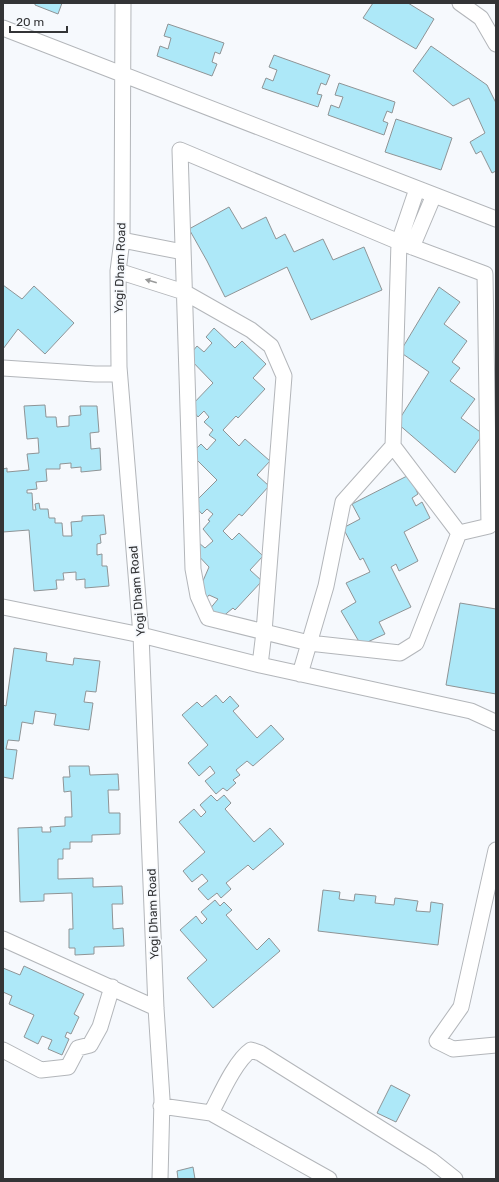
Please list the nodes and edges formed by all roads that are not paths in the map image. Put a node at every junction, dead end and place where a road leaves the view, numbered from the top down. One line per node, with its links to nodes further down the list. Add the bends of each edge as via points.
1 (122, 3): 5 (street, Yogi Dham Road)
2 (460, 3): 4 (street, via 481,18)
3 (3, 28): 5 (street)
4 (496, 44)
5 (122, 73): 6 (street); 9 (street, Yogi Dham Road)
6 (418, 188): 7 (street); 10 (street)
7 (434, 195): 8 (street); 10 (street)
8 (496, 219)
9 (122, 240): 11 (street); 12 (street, Yogi Dham Road)
10 (405, 244): 11 (street, via 180,150); 16 (street); 17 (street, via 485,274 489,526)
11 (183, 252): 13 (street)
12 (118, 271): 13 (street, one-way to 12); 15 (street, Yogi Dham Road)
13 (184, 292): 19 (street, via 193,569 198,596 208,618); 19 (street, via 251,330 270,346 284,376)
14 (3, 368): 15 (street)
15 (119, 374): 20 (street, Yogi Dham Road)
16 (393, 446): 17 (street); 21 (street, via 343,502 326,586)
17 (459, 533): 21 (street, via 416,644 400,653)
18 (3, 607): 20 (street)
19 (264, 632): 21 (street); 22 (street)
20 (141, 635): 22 (street); 28 (street, Yogi Dham Road)
21 (309, 643): 23 (street)
22 (260, 665): 23 (street)
23 (300, 674): 24 (street, via 471,711)
24 (496, 723)
25 (496, 850): 29 (street, via 461,1007 437,1041 453,1049)
26 (3, 939): 27 (street)
27 (112, 988): 28 (street); 30 (street, via 100,1028 90,1045 78,1048 68,1067 41,1070)
28 (156, 1008): 31 (street, Yogi Dham Road)
29 (496, 1045)
30 (3, 1050)
31 (161, 1106): 32 (street); 33 (street, Yogi Dham Road)
32 (211, 1113): 34 (street); 35 (street, via 232,1074 245,1054 251,1050 260,1053 424,1156)
33 (160, 1179)
34 (329, 1179)
35 (455, 1179)

